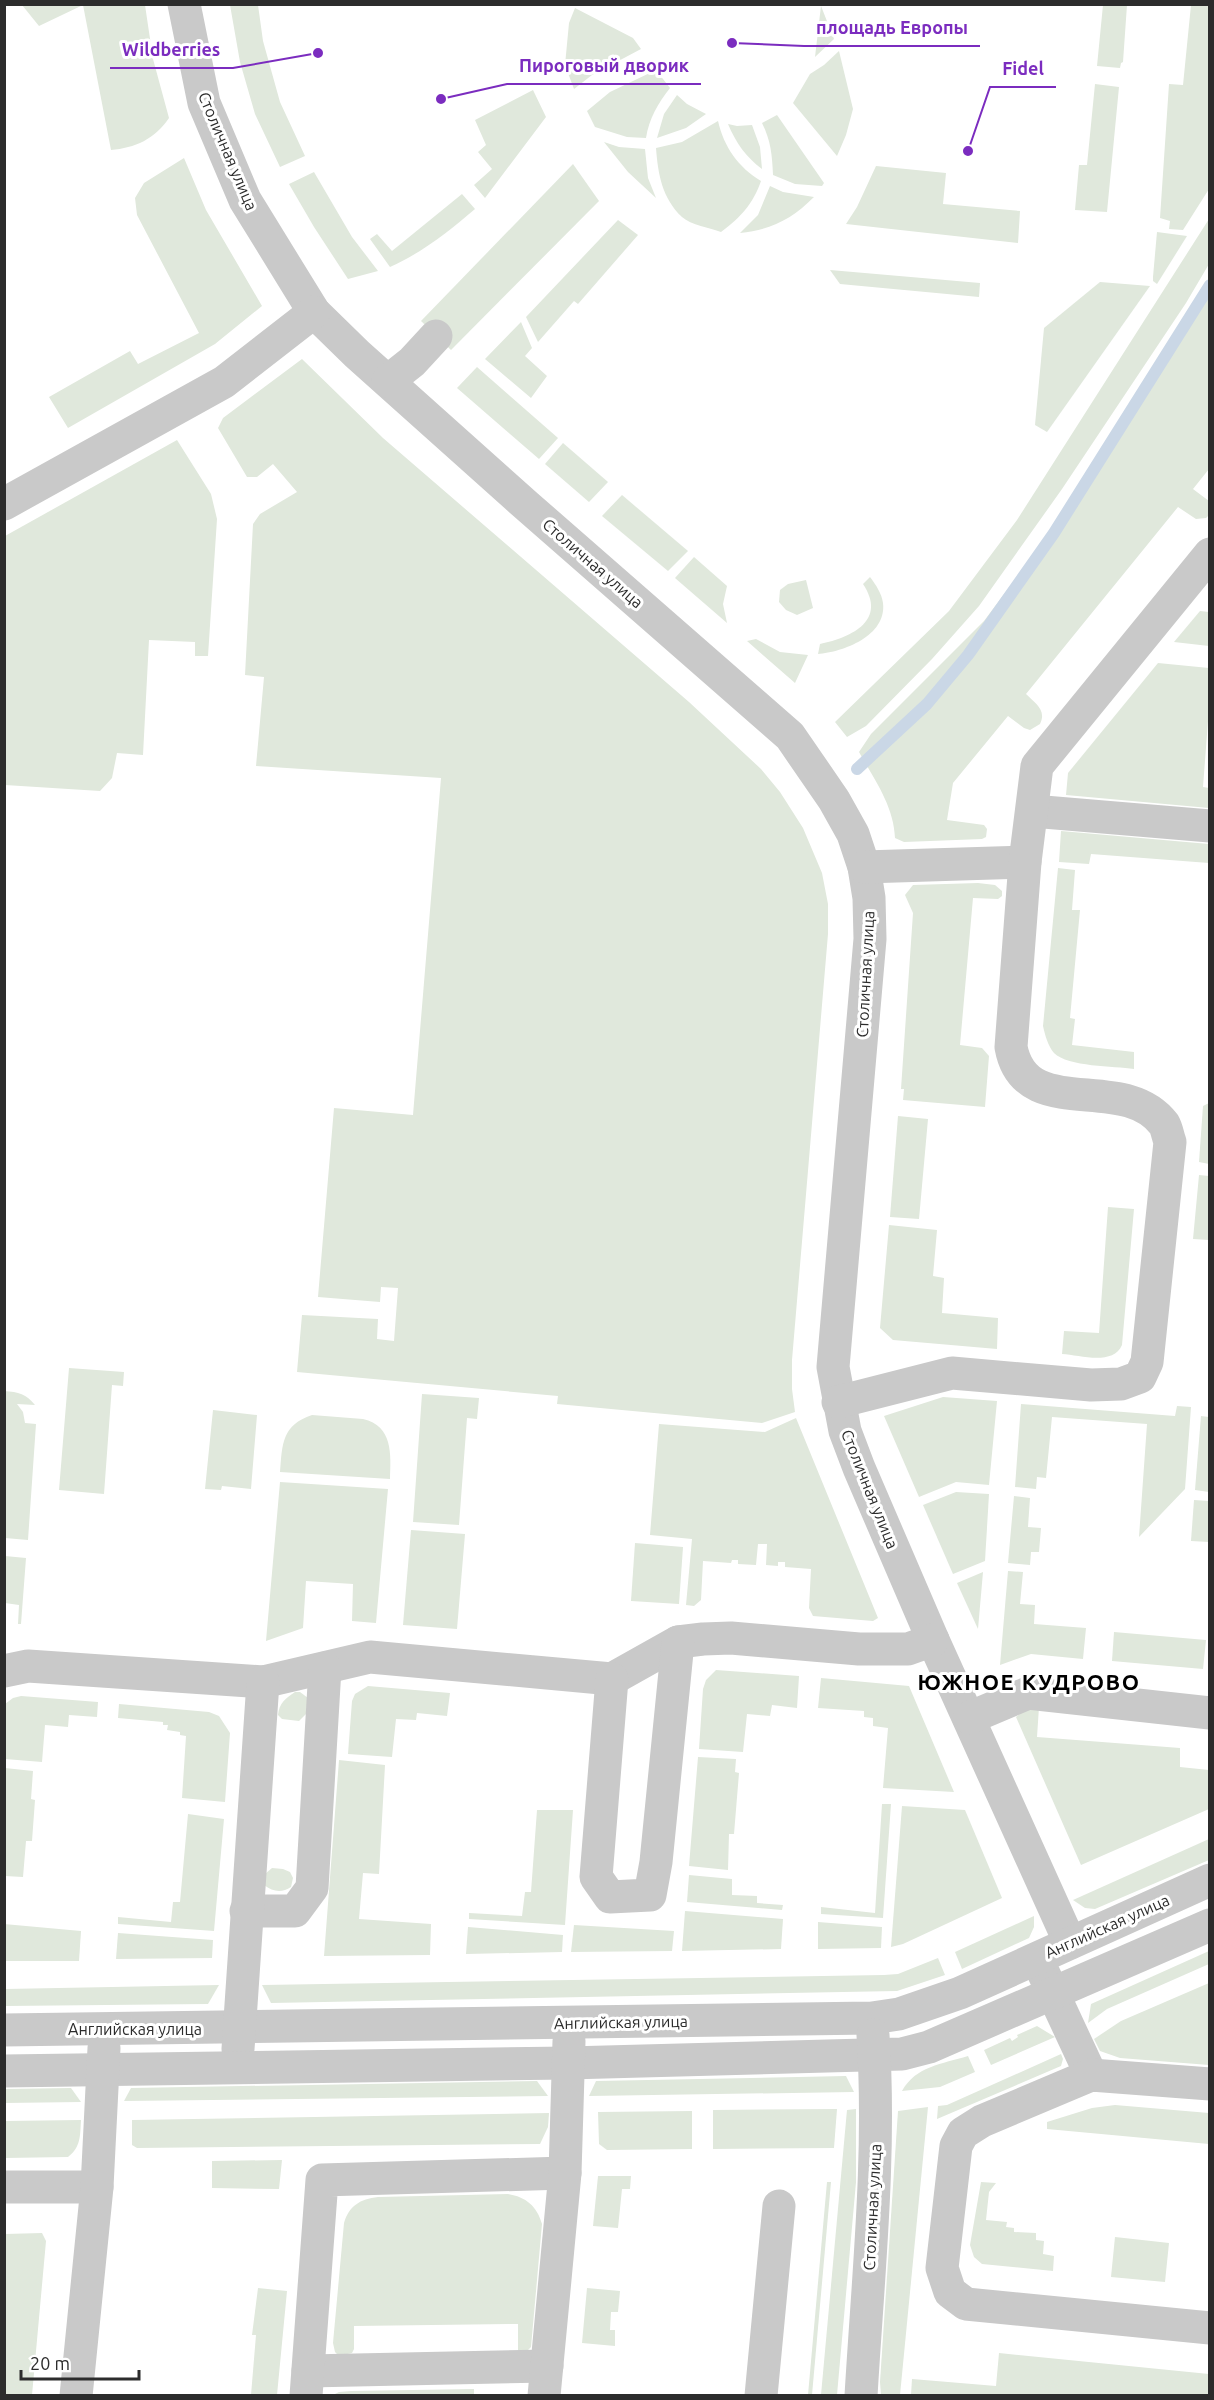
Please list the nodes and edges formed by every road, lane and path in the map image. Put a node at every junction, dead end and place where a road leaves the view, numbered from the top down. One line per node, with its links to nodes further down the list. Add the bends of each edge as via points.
1 (184, 4): 2 (street, Столичная улица, via 204,103 240,190)
2 (314, 312): 4 (street, Столичная улица); 5 (street, via 224,382)
3 (436, 336): 4 (street)
4 (388, 381): 10 (street, Столичная улица, via 790,736 834,800 853,834)
5 (4, 504)
6 (1209, 554): 7 (street, via 1037,766)
7 (1032, 811): 8 (street); 9 (street)
8 (1209, 826)
9 (1025, 862): 10 (street); 11 (street, via 1011,1047 1020,1073 1048,1091 1124,1099 1164,1125 1170,1142 1147,1362 1140,1377 1121,1384 952,1373)
10 (864, 867): 11 (street, Столичная улица, via 870,939 833,1367)
11 (838, 1402): 12 (street, Столичная улица, via 859,1468)
12 (933, 1640): 13 (street, via 908,1649 859,1649 732,1638); 19 (street, Столичная улица)
13 (678, 1642): 16 (street); 16 (street, via 650,1895 610,1897 596,1877)
14 (325, 1668): 16 (street, via 370,1657); 17 (street); 21 (street, via 312,1888 295,1911)
15 (4, 1671): 17 (street, via 28,1666)
16 (612, 1679)
17 (263, 1682): 21 (street)
18 (1209, 1713): 19 (street, via 1028,1692)
19 (969, 1718): 23 (street, Столичная улица)
20 (1209, 1880): 23 (street, Английская улица)
21 (246, 1911): 28 (street)
22 (1209, 1925): 25 (street)
23 (1070, 1942): 24 (street, Английская улица)
24 (1037, 1958): 25 (street); 26 (street, Английская улица, via 926,2007)
25 (1053, 1994): 31 (street, via 929,2047); 36 (street)
26 (872, 2018): 27 (street, Английская улица); 31 (street, Столичная улица)
27 (570, 2023): 28 (street, Английская улица); 32 (street)
28 (238, 2028): 29 (street, Английская улица); 33 (street)
29 (105, 2029): 30 (street, Английская улица); 34 (street)
30 (4, 2030)
31 (874, 2056): 32 (street); 47 (street, Столичная улица, via 875,2159)
32 (568, 2063): 33 (street); 38 (street)
33 (237, 2068): 34 (street)
34 (104, 2069): 35 (street); 40 (street)
35 (4, 2071)
36 (1091, 2075): 37 (street); 42 (street, via 982,2121 963,2133 956,2146 942,2268 950,2292 966,2304)
37 (1209, 2084)
38 (565, 2173): 43 (street); 44 (street, via 322,2180)
39 (4, 2187): 40 (street)
40 (97, 2187): 45 (street)
41 (779, 2206): 46 (street)
42 (1209, 2328)
43 (545, 2381): 44 (street)
44 (307, 2384)
45 (76, 2396)
46 (761, 2396)
47 (861, 2396)

